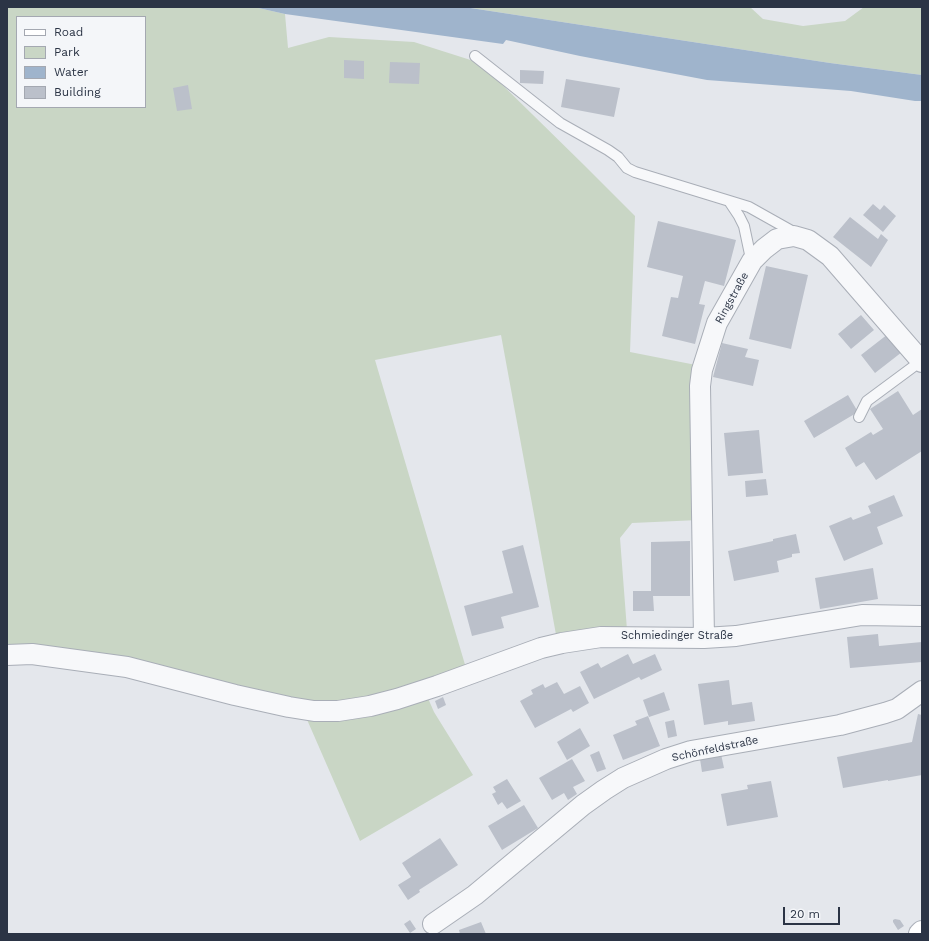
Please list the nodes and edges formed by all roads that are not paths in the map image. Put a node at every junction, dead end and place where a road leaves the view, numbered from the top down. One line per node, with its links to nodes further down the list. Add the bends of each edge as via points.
1 (476, 56): 2 (lane, via 560,123 608,150 631,170)
2 (729, 201): 3 (lane, via 749,207 790,230); 4 (lane, via 744,226)
3 (794, 236): 4 (street, Ringstraße, via 777,239); 5 (street, via 808,240 830,256)
4 (752, 261): 8 (street, Ringstraße, via 717,323 702,370 700,386)
5 (921, 362): 6 (lane, via 867,402)
6 (859, 416)
7 (922, 616): 8 (street, Schmiedinger Straße, via 862,615 736,636)
8 (704, 638): 9 (street, Schmiedinger Straße, via 601,637 562,643 541,648 397,699 338,711 289,707 127,667 32,654)
9 (7, 655)
10 (922, 691): 11 (street, Schönfeldstraße, via 897,709 886,713 840,725 691,751 623,778 583,805 475,895)
11 (433, 924)

